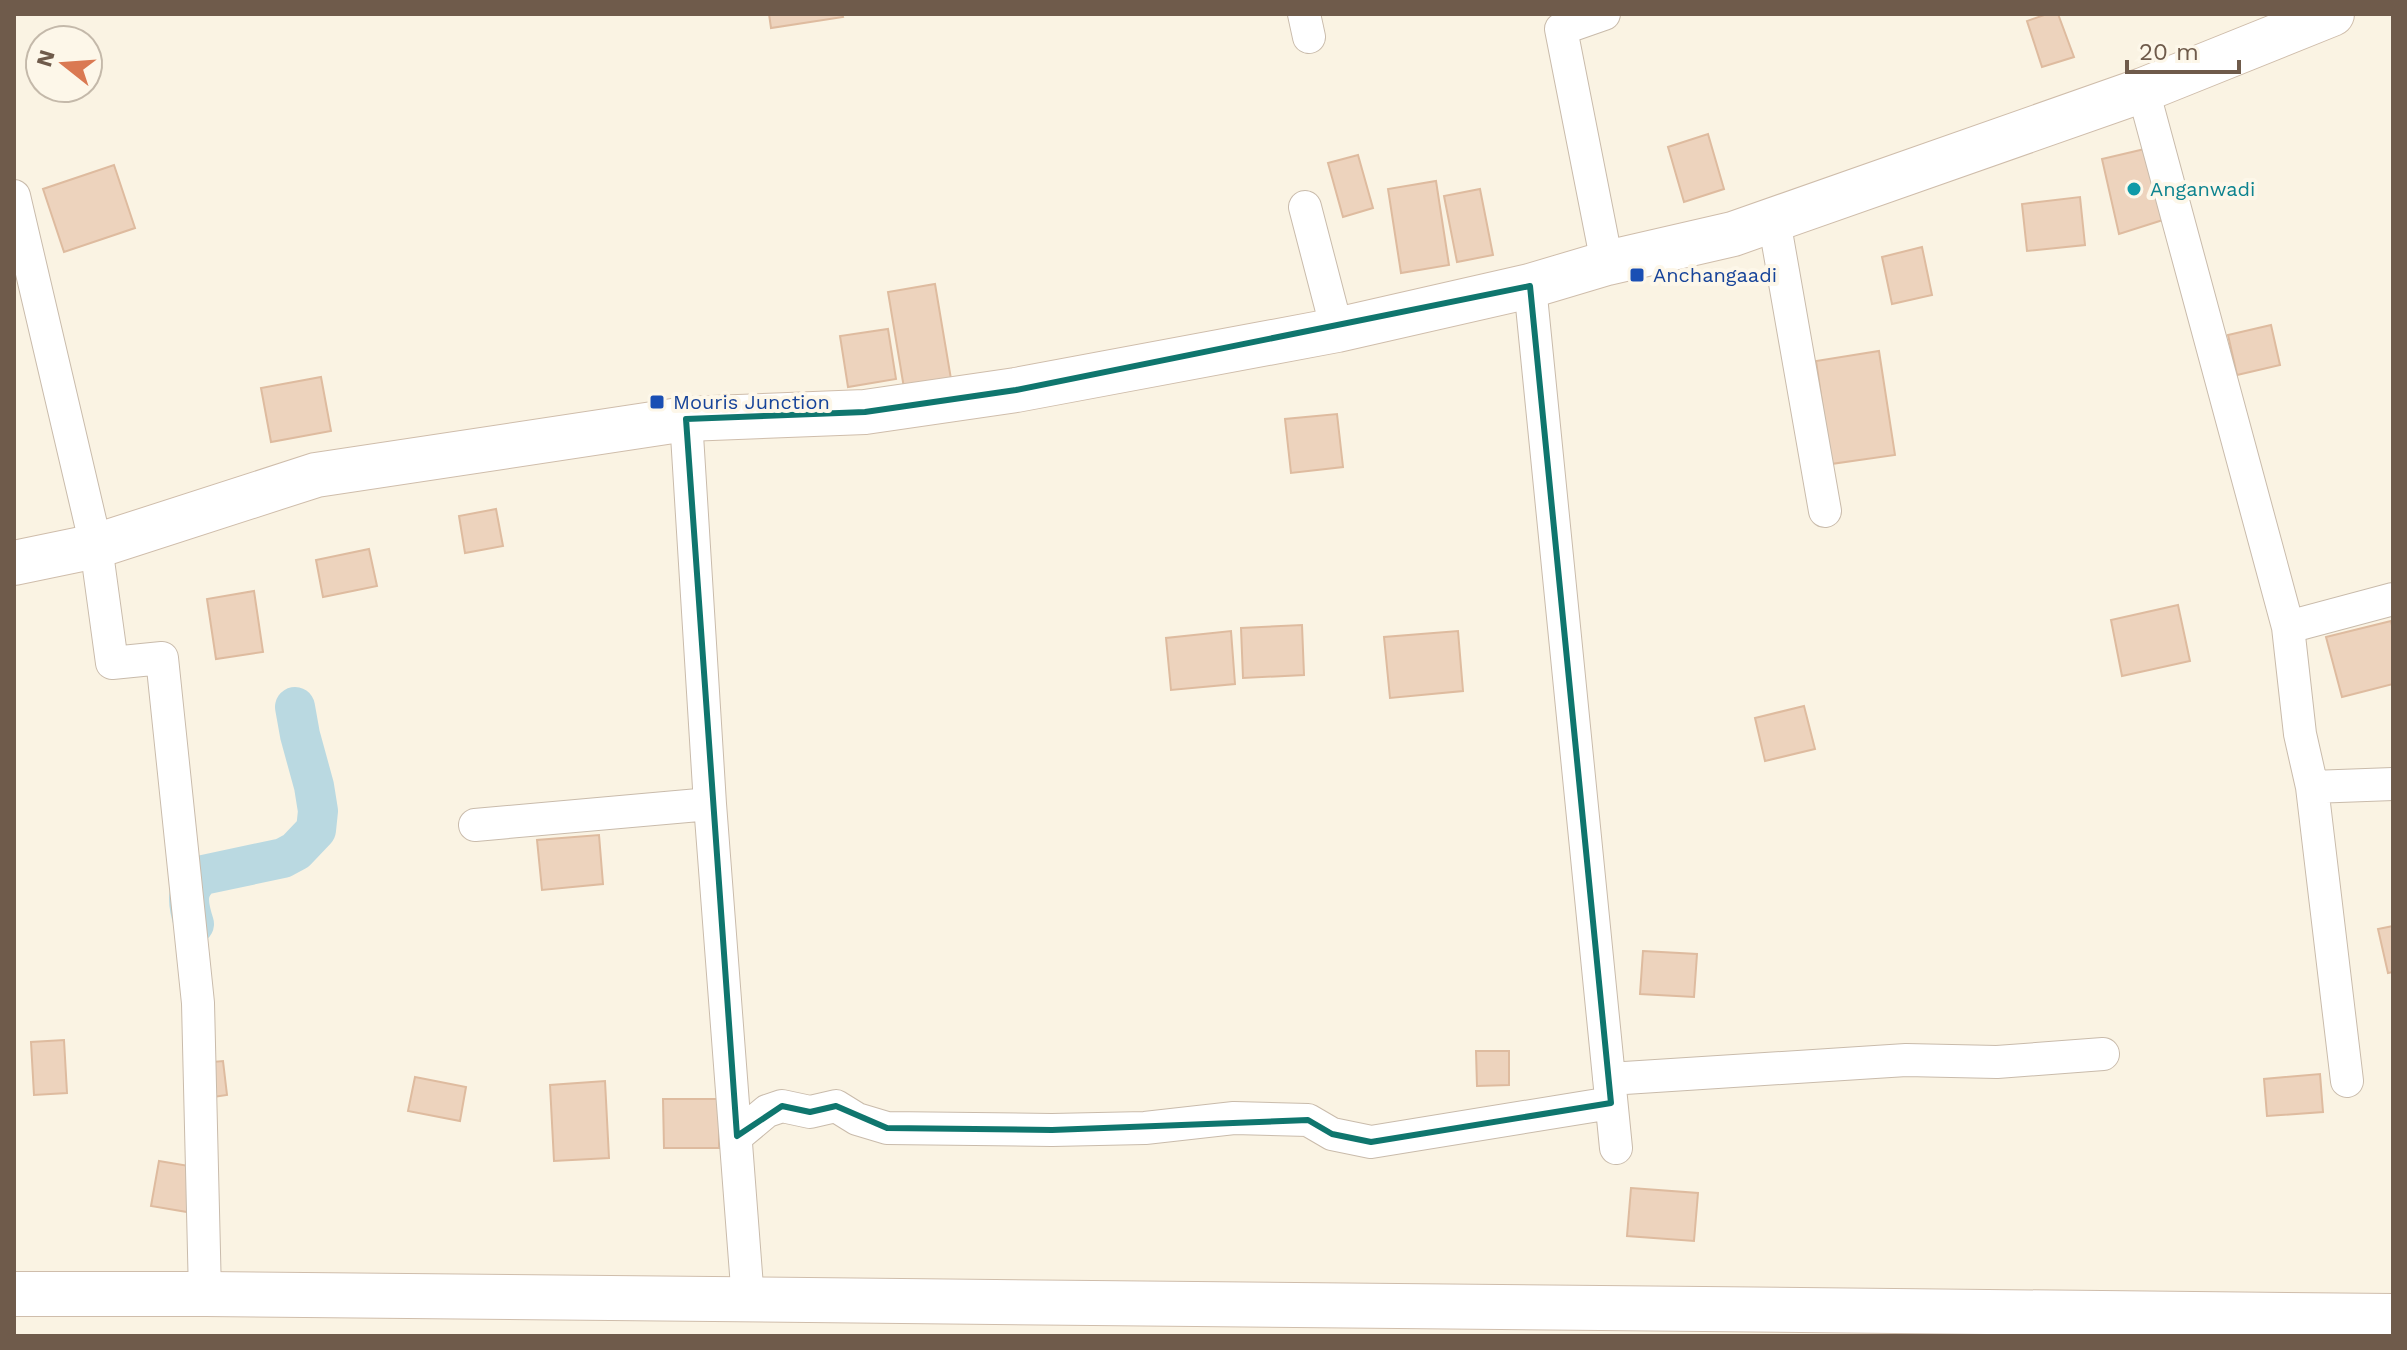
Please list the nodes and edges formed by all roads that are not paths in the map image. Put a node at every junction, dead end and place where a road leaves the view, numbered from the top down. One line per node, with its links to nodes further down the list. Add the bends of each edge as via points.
1 (1604, 14): 7 (street, via 1561,29)
2 (2314, 17): 3 (main road)
3 (2143, 90): 6 (main road); 15 (street)
4 (14, 196): 12 (street)
5 (1305, 207): 9 (street)
6 (1774, 220): 7 (main road); 11 (street)
7 (1607, 263): 8 (main road)
8 (1530, 286): 9 (main road); 22 (street)
9 (1337, 330): 10 (main road, via 1016,390 865,412)
10 (686, 419): 12 (main road, via 316,475); 18 (street)
11 (1825, 511)
12 (96, 546): 13 (main road); 26 (street, via 112,663 162,658 198,1003)
13 (14, 563)
14 (2393, 599): 15 (street)
15 (2288, 627): 17 (street, via 2300,734)
16 (2393, 784): 17 (street)
17 (2312, 787): 21 (street)
18 (710, 804): 19 (street); 23 (street)
19 (475, 825)
20 (2103, 1054): 22 (street, via 1997,1062 1906,1060)
21 (2347, 1081)
22 (1610, 1091): 23 (street, via 1371,1142 1332,1134 1308,1120 1234,1118 1083,1130 887,1128 836,1106 810,1112 782,1106 767,1111); 24 (street)
23 (737, 1136): 27 (street)
24 (1616, 1148)
25 (14, 1294): 26 (main road)
26 (205, 1294): 27 (main road)
27 (748, 1300): 28 (main road)
28 (2393, 1316)

